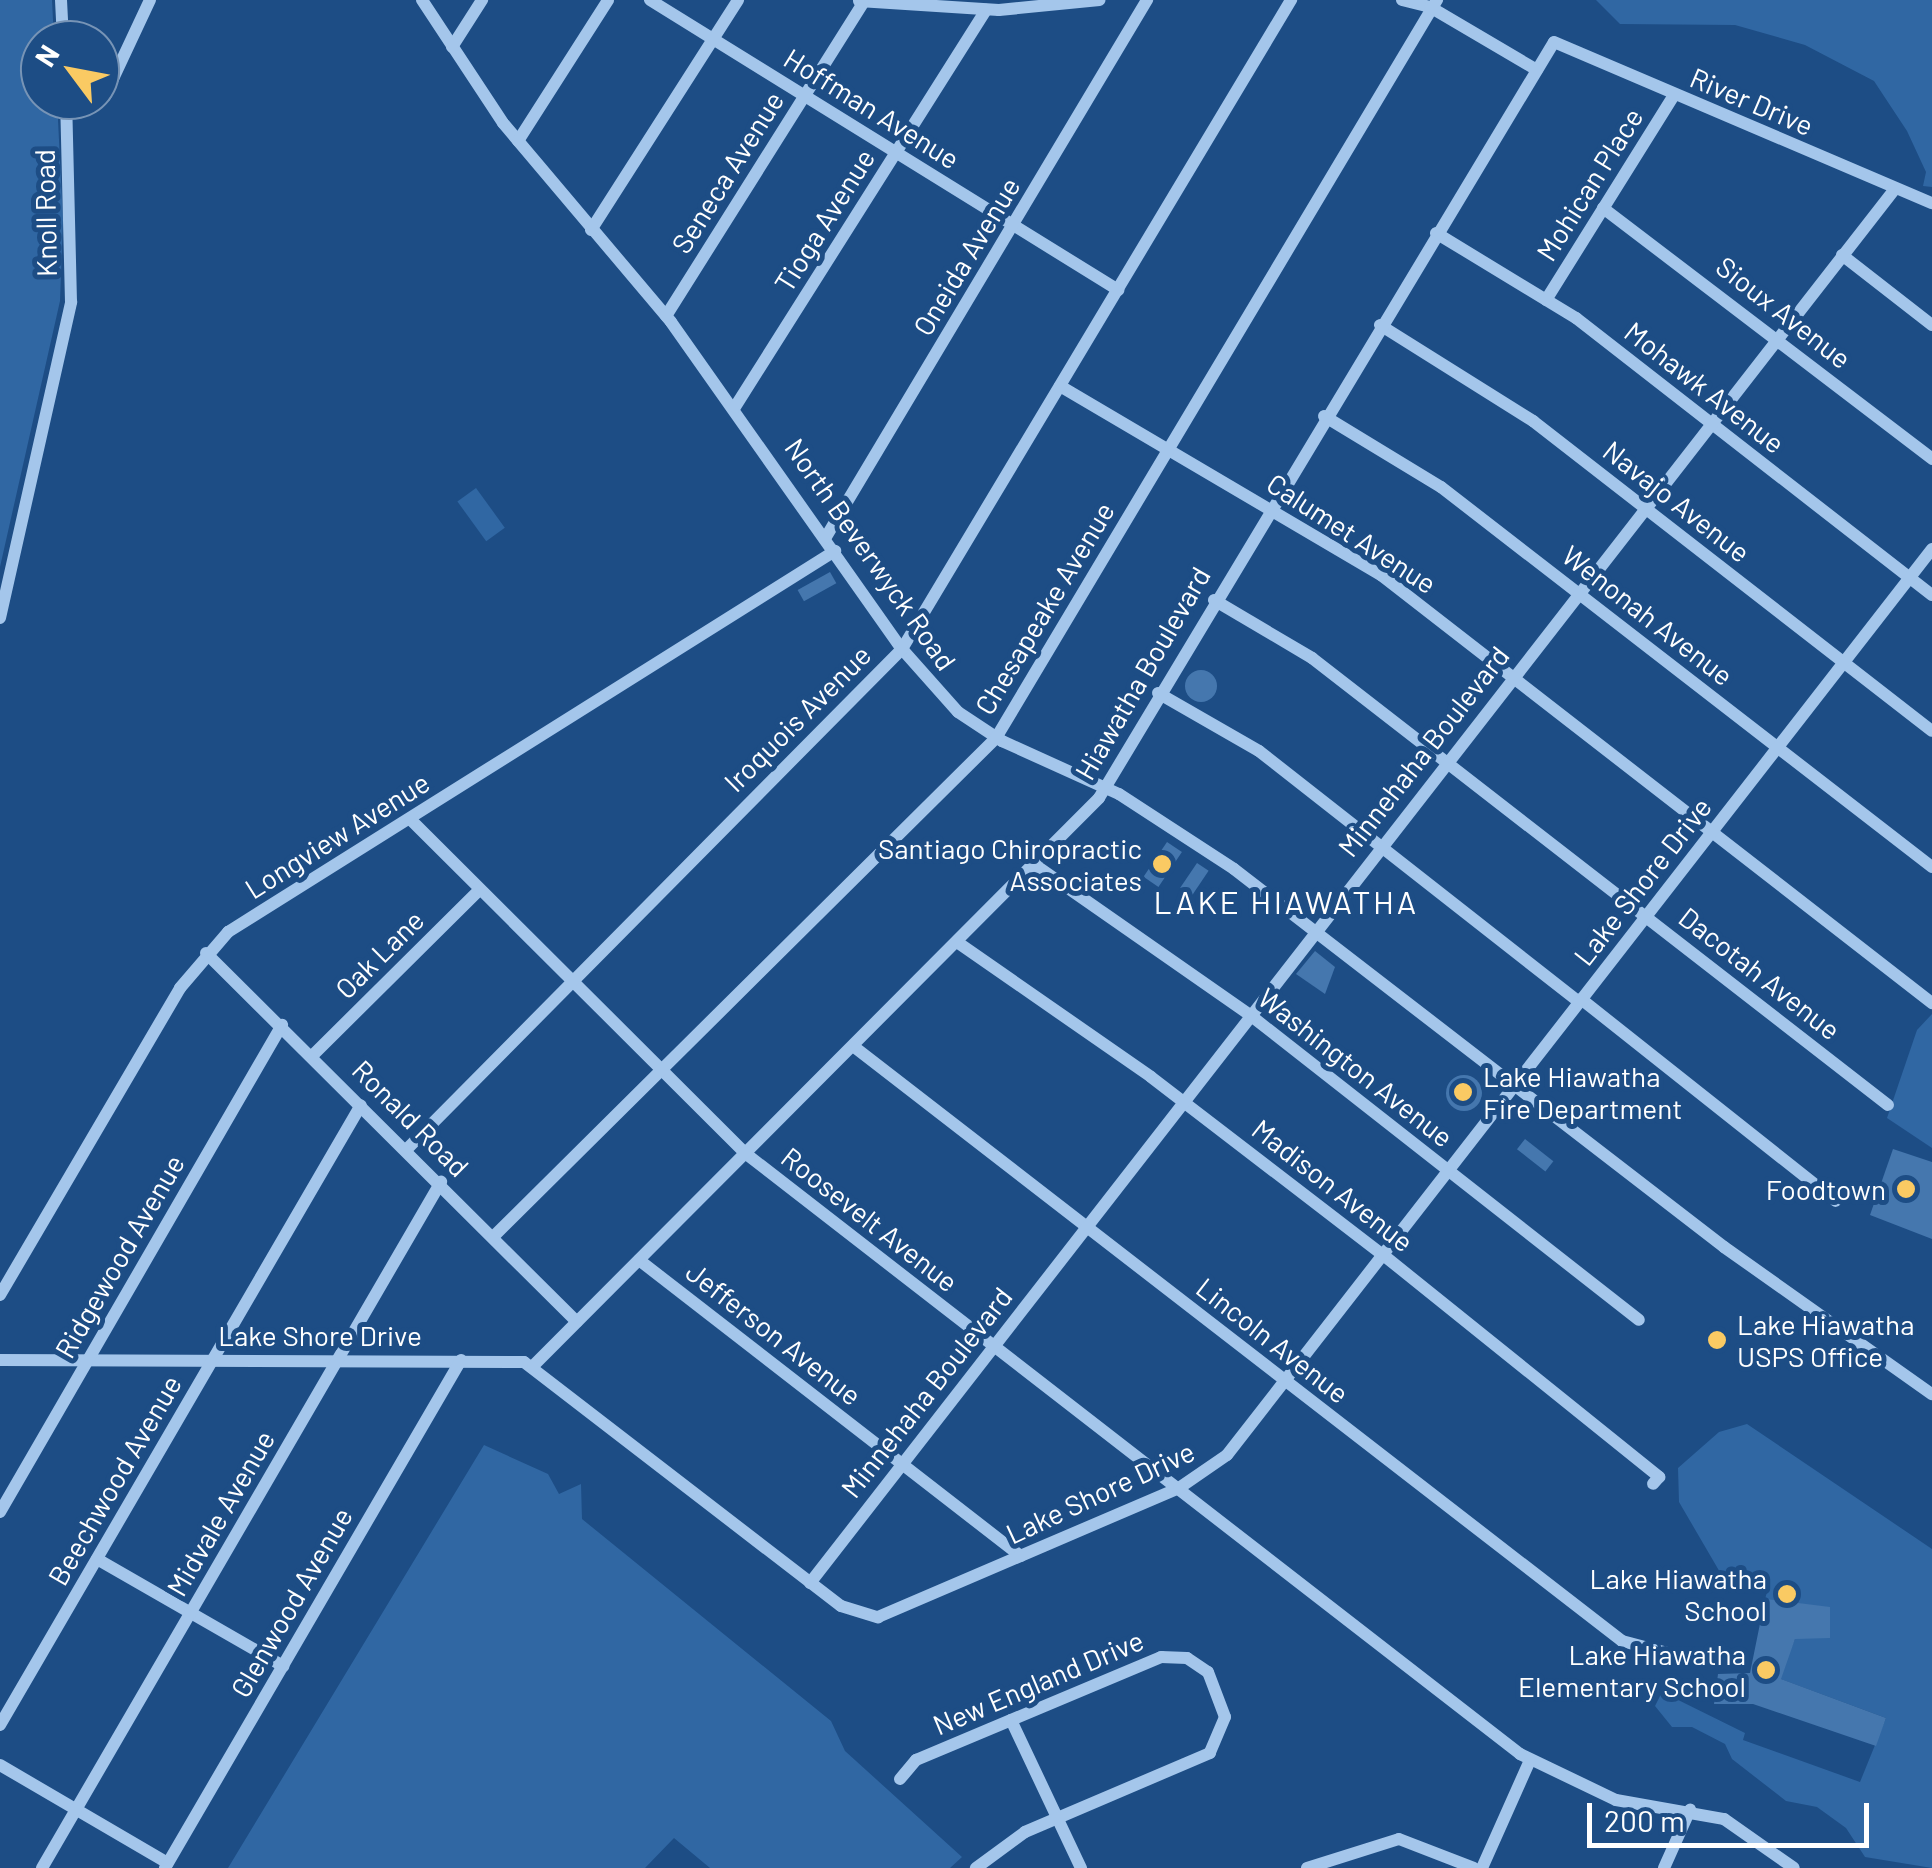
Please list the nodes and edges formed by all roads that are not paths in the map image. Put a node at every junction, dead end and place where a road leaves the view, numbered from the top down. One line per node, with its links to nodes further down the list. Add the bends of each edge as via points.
1 (150, 0): 17 (street)
2 (422, 0): 16 (street, North Beverwyck Road)
3 (482, 0): 16 (street)
4 (608, 0): 22 (street)
5 (650, 0): 14 (street, Hoffman Avenue)
6 (738, 0): 14 (street)
7 (1100, 0): 13 (street)
8 (1148, 0): 27 (street, Oneida Avenue)
9 (1292, 0): 31 (street, Iroquois Avenue)
10 (1402, 0): 12 (street)
11 (860, 2): 13 (street); 20 (street, Seneca Avenue)
12 (1435, 4): 18 (street); 41 (street, Chesapeake Avenue)
13 (986, 10): 23 (street, Tioga Avenue)
14 (713, 39): 20 (street, Hoffman Avenue); 28 (street)
15 (1554, 42): 18 (street, Hiawatha Boulevard); 19 (street, River Drive)
16 (452, 47): 22 (street, North Beverwyck Road)
17 (120, 64)
18 (1537, 70): 29 (street, Hiawatha Boulevard)
19 (1674, 94): 24 (street, River Drive); 26 (street, Mohican Place)
20 (805, 96): 23 (street, Hoffman Avenue); 33 (street, Seneca Avenue)
21 (66, 120): 52 (street, Knoll Road, via 70,302)
22 (518, 141): 28 (street, North Beverwyck Road)
23 (896, 153): 27 (street, Hoffman Avenue); 38 (street, Tioga Avenue)
24 (1894, 190): 25 (street, River Drive); 30 (street, Minnehaha Boulevard)
25 (1932, 203)
26 (1604, 208): 32 (street, Mohican Place); 36 (street, Sioux Avenue)
27 (1014, 224): 31 (street, Hoffman Avenue); 45 (street, Oneida Avenue)
28 (591, 230): 33 (street, North Beverwyck Road)
29 (1436, 233): 32 (street, Mohawk Avenue); 35 (street, Hiawatha Boulevard)
30 (1842, 255): 34 (street); 36 (street, Minnehaha Boulevard)
31 (1118, 290): 37 (street, Iroquois Avenue)
32 (1546, 300): 40 (street, Mohawk Avenue)
33 (666, 316): 38 (street, North Beverwyck Road)
34 (1932, 324)
35 (1380, 325): 39 (street, Hiawatha Boulevard); 43 (street, Navajo Avenue, via 1533,421)
36 (1778, 339): 40 (street, Minnehaha Boulevard); 42 (street, Sioux Avenue)
37 (1060, 386): 41 (street, Calumet Avenue); 53 (street, Iroquois Avenue)
38 (735, 407): 45 (street, North Beverwyck Road)
39 (1324, 416): 44 (street, Hiawatha Boulevard); 49 (street, Wenonah Avenue, via 1441,486)
40 (1711, 424): 43 (street, Minnehaha Boulevard); 48 (street, Mohawk Avenue)
41 (1168, 450): 44 (street, Calumet Avenue); 58 (street, Chesapeake Avenue)
42 (1932, 459)
43 (1645, 507): 49 (street, Minnehaha Boulevard); 54 (street, Navajo Avenue)
44 (1269, 508): 51 (street, Hiawatha Boulevard); 55 (street, Calumet Avenue, via 1381,575)
45 (826, 537): 47 (street, North Beverwyck Road)
46 (1932, 550): 48 (street, Lake Shore Drive)
47 (835, 551): 53 (street, North Beverwyck Road); 62 (street, Longview Avenue)
48 (1910, 578): 50 (street, Mohawk Avenue); 54 (street, Lake Shore Drive)
49 (1578, 592): 55 (street, Minnehaha Boulevard); 59 (street, Wenonah Avenue)
50 (1932, 595)
51 (1214, 600): 56 (street, Hiawatha Boulevard); 60 (street, Dacotah Avenue, via 1312,658)
52 (0, 618)
53 (902, 648): 58 (street, North Beverwyck Road, via 939,694); 72 (street, Iroquois Avenue)
54 (1844, 663): 57 (street, Navajo Avenue); 59 (street, Lake Shore Drive)
55 (1512, 676): 60 (street, Minnehaha Boulevard); 63 (street, Calumet Avenue)
56 (1158, 692): 61 (street, Hiawatha Boulevard); 64 (street, via 1259,751)
57 (1932, 732)
58 (996, 738): 61 (street, North Beverwyck Road); 79 (street, Chesapeake Avenue)
59 (1778, 748): 63 (street, Lake Shore Drive); 66 (street, Wenonah Avenue)
60 (1447, 761): 64 (street, Minnehaha Boulevard); 68 (street, Dacotah Avenue)
61 (1104, 786): 65 (street, Hiawatha Boulevard); 69 (street, North Beverwyck Road)
62 (410, 819): 67 (street, Roosevelt Avenue); 71 (street, Longview Avenue)
63 (1712, 832): 68 (street, Lake Shore Drive); 74 (street, Calumet Avenue)
64 (1381, 846): 69 (street, Minnehaha Boulevard); 73 (street)
65 (1034, 865): 70 (street, Hiawatha Boulevard); 75 (street, Washington Avenue)
66 (1932, 867)
67 (480, 889): 72 (street, Roosevelt Avenue); 78 (street, Oak Lane)
68 (1646, 916): 73 (street, Lake Shore Drive); 82 (street, Dacotah Avenue)
69 (1315, 931): 75 (street, Minnehaha Boulevard); 80 (street, North Beverwyck Road)
70 (957, 942): 77 (street, Hiawatha Boulevard); 81 (street, Madison Avenue)
71 (206, 953): 76 (street, Ronald Road); 93 (street, Longview Avenue)
72 (568, 979): 79 (street, Roosevelt Avenue); 84 (street, Iroquois Avenue)
73 (1580, 1001): 80 (street, Lake Shore Drive); 88 (street)
74 (1932, 1003)
75 (1250, 1015): 81 (street, Minnehaha Boulevard); 86 (street, Washington Avenue)
76 (282, 1025): 78 (street, Ronald Road); 97 (street, Ridgewood Avenue)
77 (854, 1046): 85 (street, Hiawatha Boulevard); 89 (street, Lincoln Avenue)
78 (313, 1055): 83 (street, Ronald Road)
79 (663, 1072): 85 (street, Roosevelt Avenue); 90 (street, Chesapeake Avenue)
80 (1514, 1086): 86 (street, Lake Shore Drive); 104 (street, North Beverwyck Road)
81 (1183, 1101): 89 (street, Minnehaha Boulevard); 91 (street, Madison Avenue)
82 (1888, 1104)
83 (362, 1105): 84 (street, Ronald Road); 98 (street, Beechwood Avenue)
84 (407, 1149): 87 (street, Ronald Road)
85 (745, 1154): 92 (street, Hiawatha Boulevard); 96 (street, Roosevelt Avenue)
86 (1449, 1170): 91 (street, Lake Shore Drive); 94 (street, Washington Avenue)
87 (441, 1182): 90 (street, Ronald Road); 100 (street, Midvale Avenue)
88 (1836, 1201)
89 (1086, 1227): 96 (street, Minnehaha Boulevard); 103 (street, Lincoln Avenue)
90 (494, 1236): 95 (street, Ronald Road)
91 (1382, 1254): 103 (street, Lake Shore Drive); 106 (street, Madison Avenue, via 1660,1476)
92 (639, 1260): 95 (street, Hiawatha Boulevard); 105 (street, Jefferson Avenue)
93 (0, 1295)
94 (1639, 1320)
95 (578, 1322): 102 (street, Hiawatha Boulevard)
96 (993, 1346): 105 (street, Minnehaha Boulevard); 107 (street, Roosevelt Avenue)
97 (89, 1359): 98 (street, Lake Shore Drive); 99 (street, Lake Shore Drive); 108 (street, Ridgewood Avenue)
98 (214, 1359): 100 (street, Lake Shore Drive); 110 (street, Beechwood Avenue)
99 (0, 1360)
100 (338, 1360): 101 (street, Lake Shore Drive); 112 (street, Midvale Avenue)
101 (461, 1360): 102 (street, Lake Shore Drive); 114 (street, Glenwood Avenue)
102 (532, 1366): 111 (street, Lake Shore Drive)
103 (1286, 1381): 107 (street, Lake Shore Drive, via 1226,1455); 113 (street, Lincoln Avenue, via 1622,1641)
104 (1931, 1389)
105 (902, 1464): 109 (street, Jefferson Avenue); 111 (street, Minnehaha Boulevard)
106 (1654, 1484)
107 (1180, 1488): 109 (street, Lake Shore Drive); 117 (street, Roosevelt Avenue)
108 (0, 1512)
109 (1021, 1556): 111 (street, Lake Shore Drive, via 872,1619)
110 (97, 1559): 112 (street); 116 (street, Beechwood Avenue)
111 (810, 1583)
112 (191, 1612): 114 (street); 120 (street, Midvale Avenue)
113 (1671, 1654)
114 (282, 1666): 123 (street, Glenwood Avenue)
115 (1011, 1720): 119 (street, New England Drive, via 916,1760); 122 (street); 122 (street, New England Drive, via 1162,1657 1193,1660 1212,1679 1225,1717 1210,1753)
116 (0, 1725)
117 (1530, 1760): 121 (street, Roosevelt Avenue, via 1616,1800); 129 (street)
118 (0, 1765): 120 (street)
119 (900, 1779)
120 (76, 1809): 123 (street); 124 (street, Midvale Avenue)
121 (1690, 1810): 130 (street); 131 (street, Roosevelt Avenue, via 1736,1824)
122 (1053, 1820): 125 (street, New England Drive, via 1008,1840); 126 (street)
123 (166, 1865)
124 (42, 1868)
125 (976, 1868)
126 (1082, 1868)
127 (1307, 1868): 128 (street, via 1398,1839)
128 (1474, 1868)
129 (1482, 1868)
130 (1664, 1868)
131 (1794, 1868)

